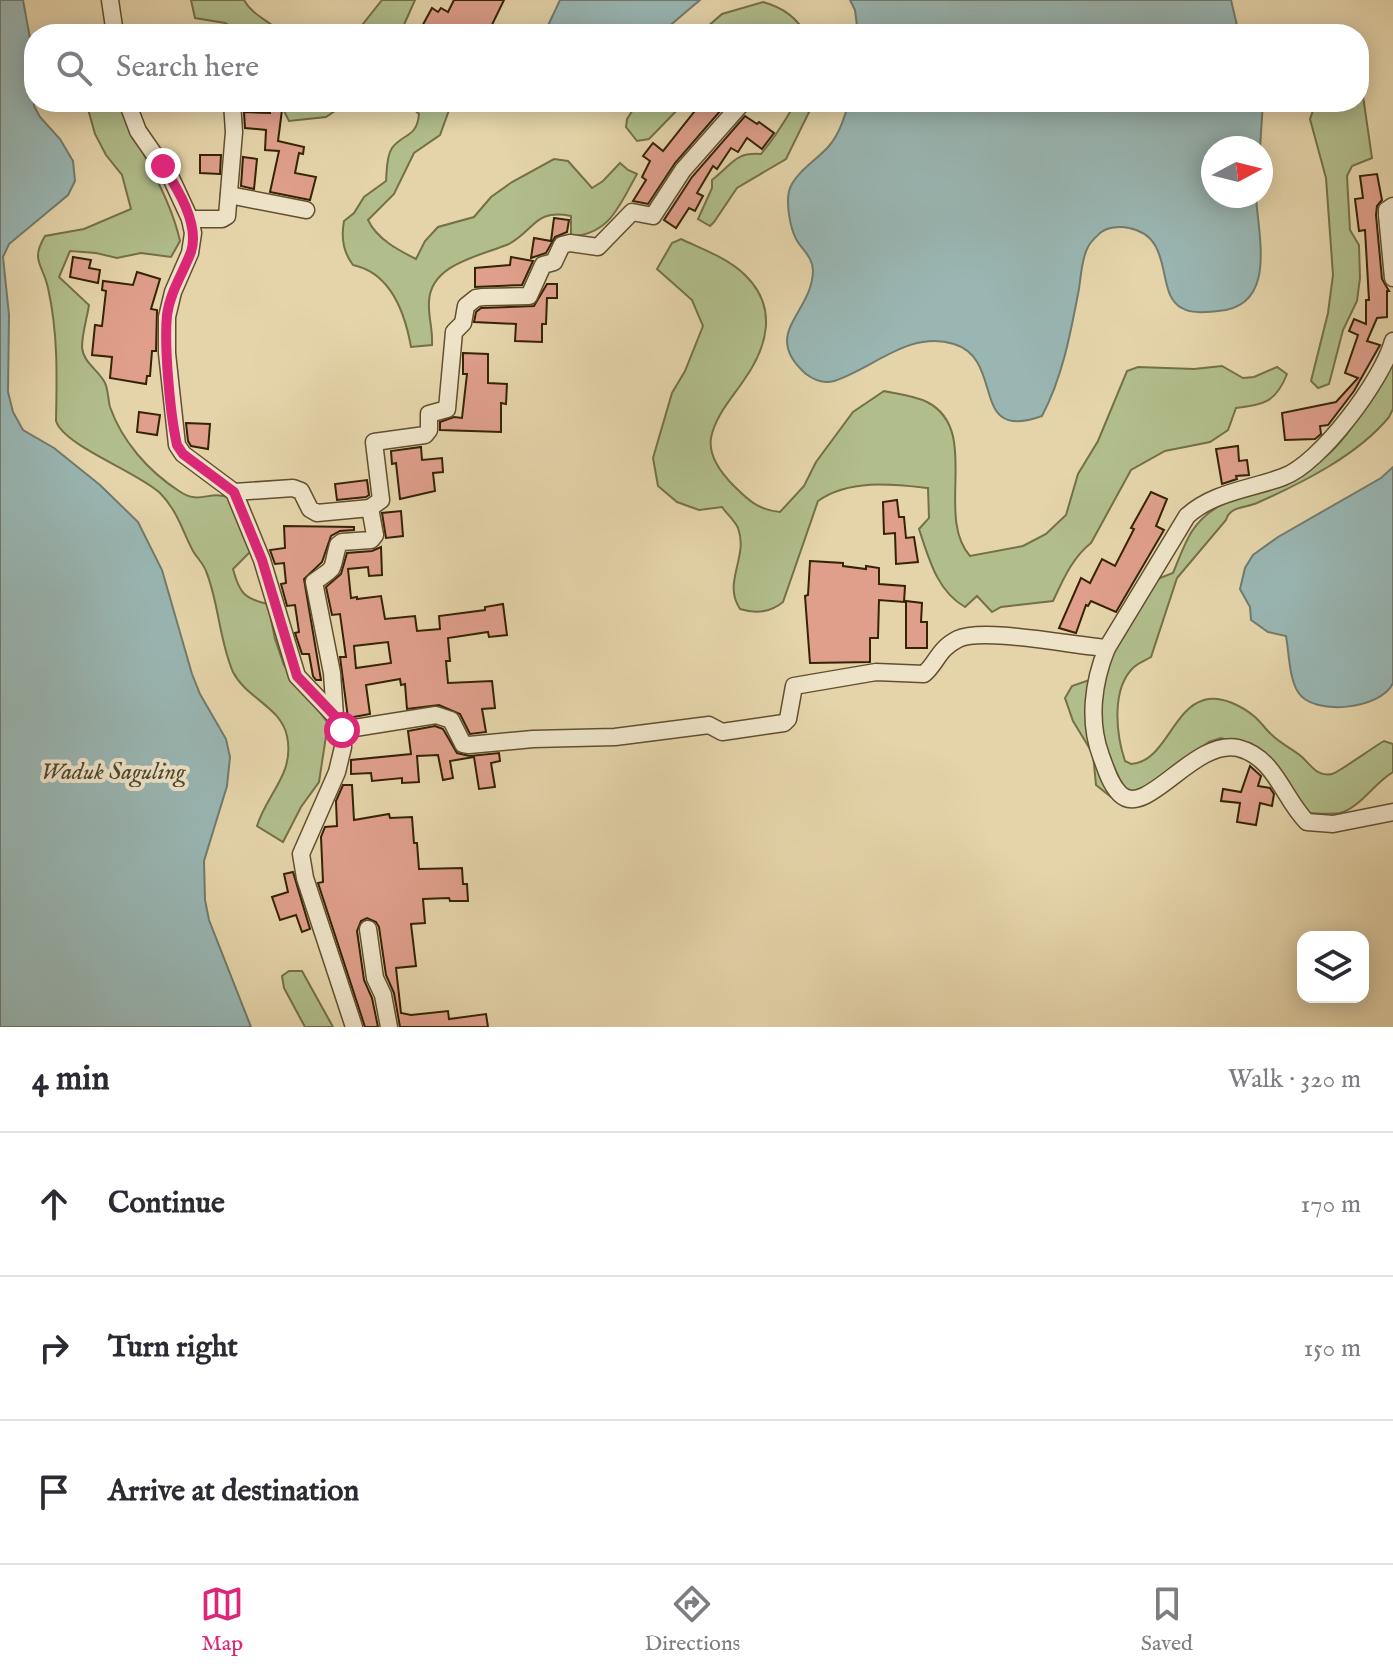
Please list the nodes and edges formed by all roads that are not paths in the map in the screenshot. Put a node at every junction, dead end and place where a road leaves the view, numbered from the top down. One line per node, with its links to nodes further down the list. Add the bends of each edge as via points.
1 (110, 0): 2 (street)
2 (114, 24)
3 (131, 112): 9 (street)
4 (233, 112): 6 (street)
5 (734, 112): 13 (street, via 683,170 653,216 632,212 598,247 562,245 554,262 543,265 529,296 476,298 466,306 463,323 454,332 447,409 429,414 425,435 374,442 381,500)
6 (229, 195): 8 (street); 9 (street, via 226,218)
7 (1393, 206): 10 (street, via 1387,215)
8 (306, 210)
9 (190, 219): 12 (street, via 193,244 167,317 176,439 183,454)
10 (1393, 278)
11 (1393, 341): 14 (street, via 1365,395 1316,457 1286,476 1199,505 1187,516)
12 (234, 492): 13 (street, via 293,488 317,513); 15 (street, via 262,560 297,676)
13 (370, 508): 15 (street, via 375,535 371,540 342,542 330,574 314,582)
14 (1107, 648): 15 (street, via 966,637 937,654 924,674 876,672 794,686 784,723 722,732 709,725 615,737 469,745 463,744 451,720 436,715); 16 (street, via 1093,720 1109,777 1122,796 1146,796 1199,755 1221,747 1253,754 1269,767 1307,822 1333,824)
15 (339, 723): 18 (street, via 343,747 337,772 301,854)
16 (1393, 812)
17 (368, 929): 19 (street)
18 (354, 1027)
19 (389, 1027)

